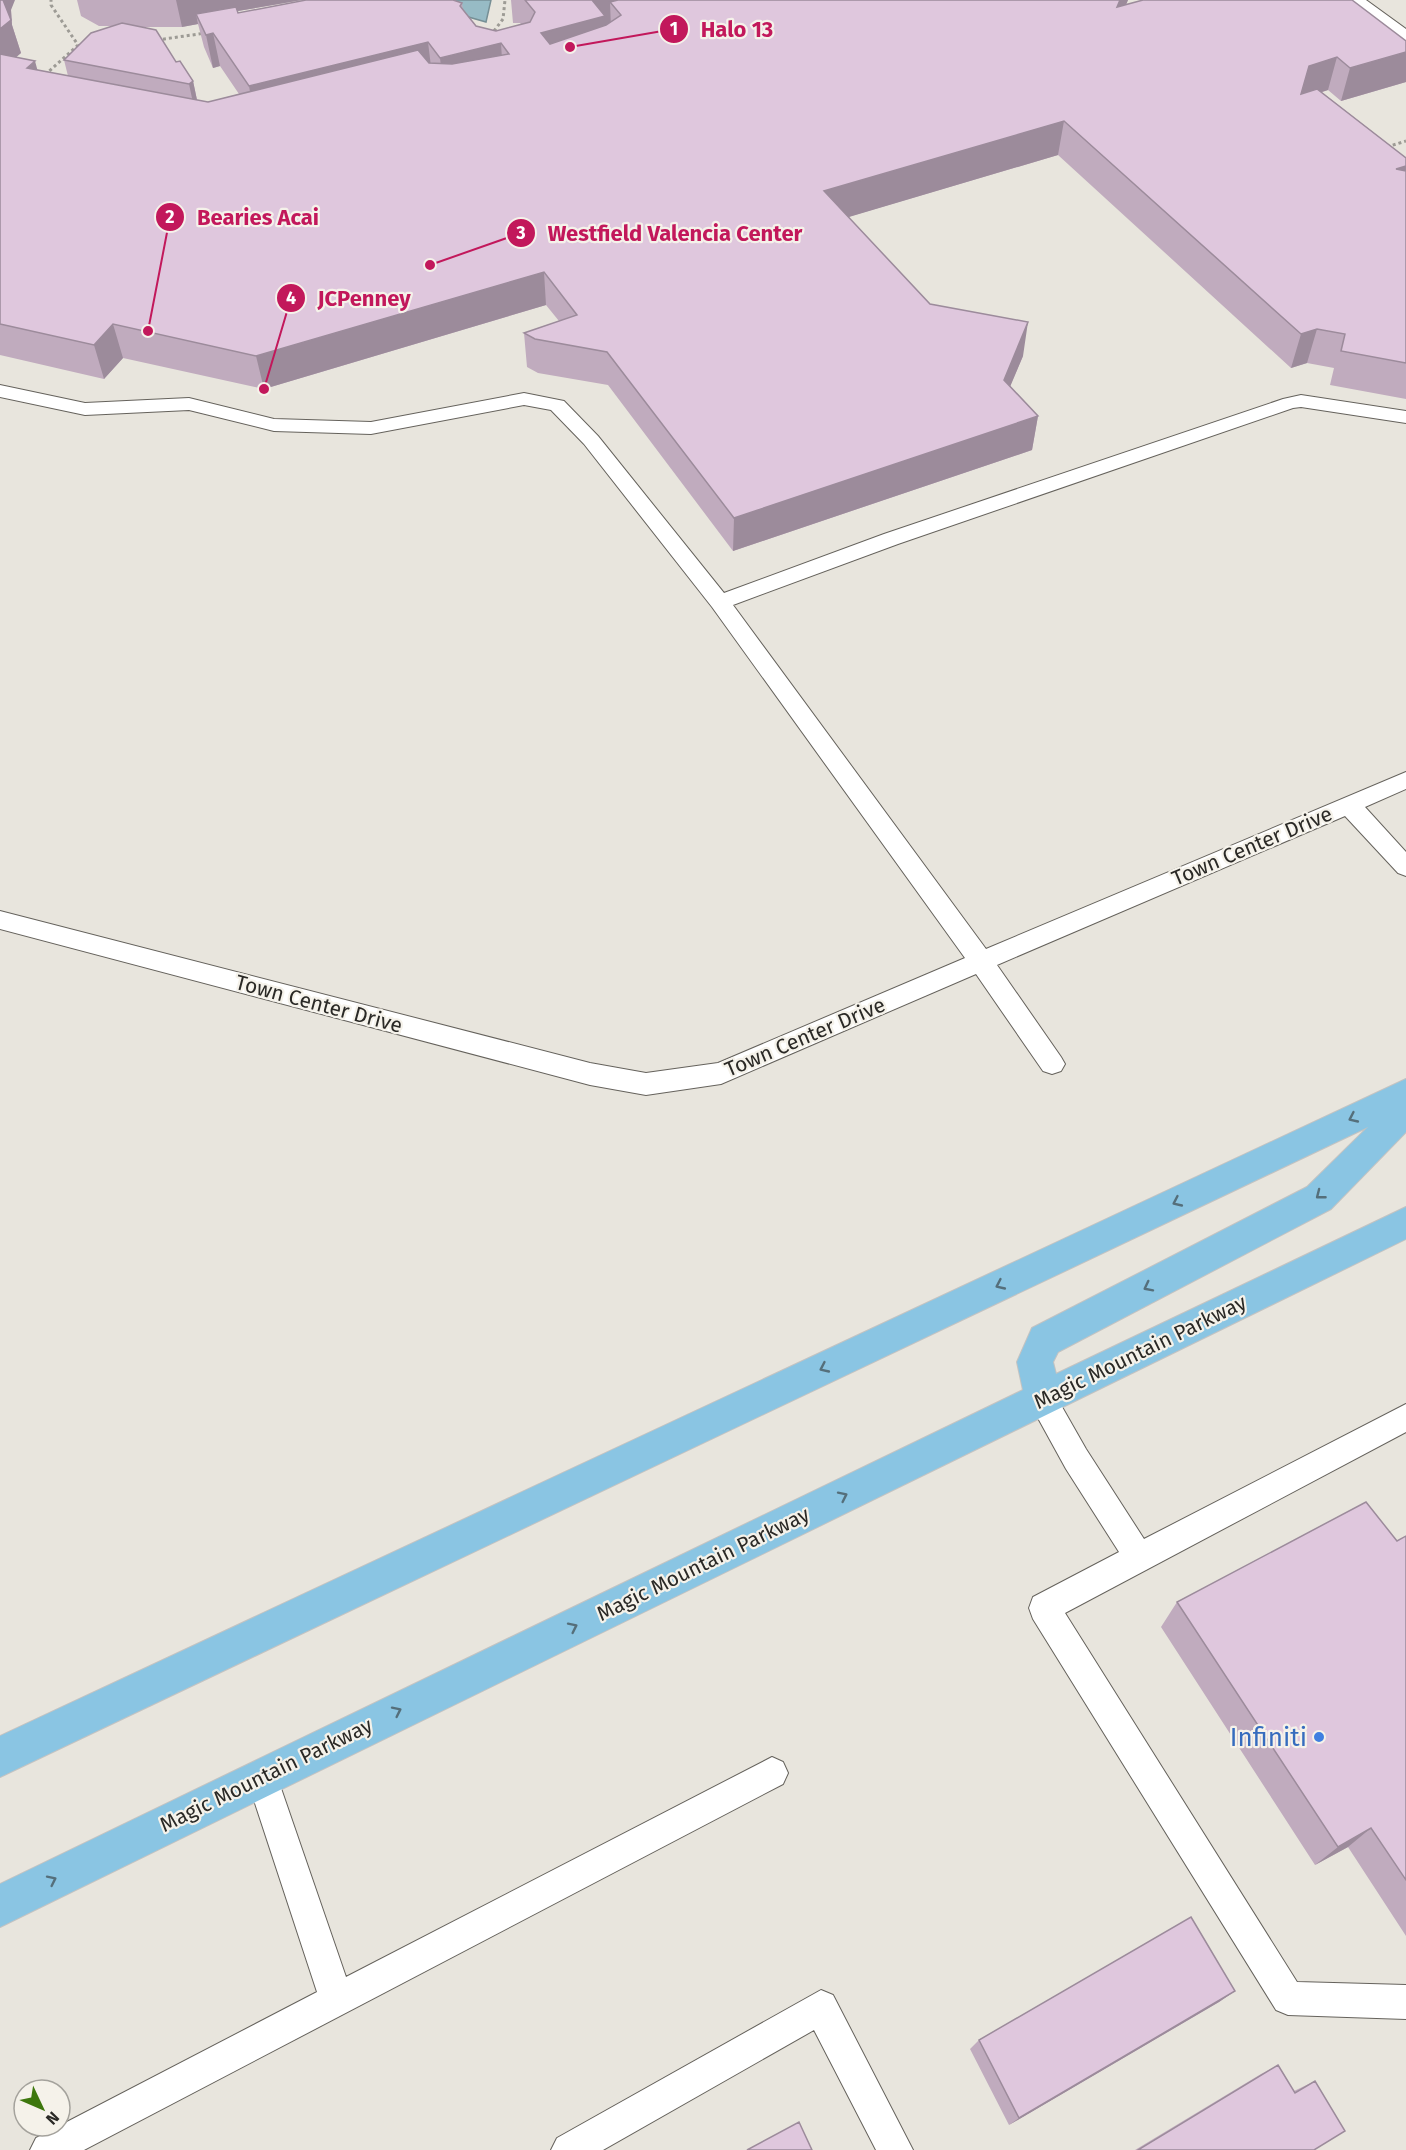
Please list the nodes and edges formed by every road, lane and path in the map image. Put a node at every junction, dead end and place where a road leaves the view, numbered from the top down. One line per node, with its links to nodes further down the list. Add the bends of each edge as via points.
1 (51, 0): 8 (path)
2 (505, 0): 6 (path, via 503,19 494,31)
3 (1356, 0): 5 (lane)
4 (212, 32): 7 (path)
5 (1406, 37)
6 (499, 38)
7 (154, 40)
8 (78, 45): 9 (path); 10 (path)
9 (89, 45)
10 (45, 76)
11 (1406, 141): 12 (path)
12 (1385, 148)
13 (0, 392): 15 (lane, via 85,409 189,404 274,425 371,428 524,399 557,405 591,440)
14 (1406, 417): 15 (lane, via 1301,401 1290,403 891,539)
15 (720, 603): 20 (lane)
16 (1406, 780): 17 (lane, Town Center Drive)
17 (1348, 804): 18 (lane); 20 (lane, Town Center Drive)
18 (1406, 867)
19 (0, 920): 20 (lane, Town Center Drive, via 590,1074 646,1084 721,1073)
20 (981, 962): 21 (lane)
21 (1052, 1064)
22 (1406, 1093): 28 (main road, one-way to 28)
23 (1406, 1110): 25 (main road, one-way to 25, via 1319,1198 1045,1340 1035,1362)
24 (1406, 1222): 25 (main road, Magic Mountain Parkway)
25 (1043, 1400): 27 (lane); 30 (main road, Magic Mountain Parkway, one-way to 25)
26 (1406, 1417): 27 (lane)
27 (1139, 1557): 33 (lane, via 1044,1608 1288,1998)
28 (0, 1756)
29 (772, 1773): 32 (lane)
30 (262, 1776): 31 (main road, Magic Mountain Parkway, one-way to 30); 32 (lane)
31 (0, 1906)
32 (337, 2000): 34 (lane)
33 (1406, 2002)
34 (48, 2150)
35 (569, 2150): 36 (lane, via 821,2007)
36 (895, 2150)

